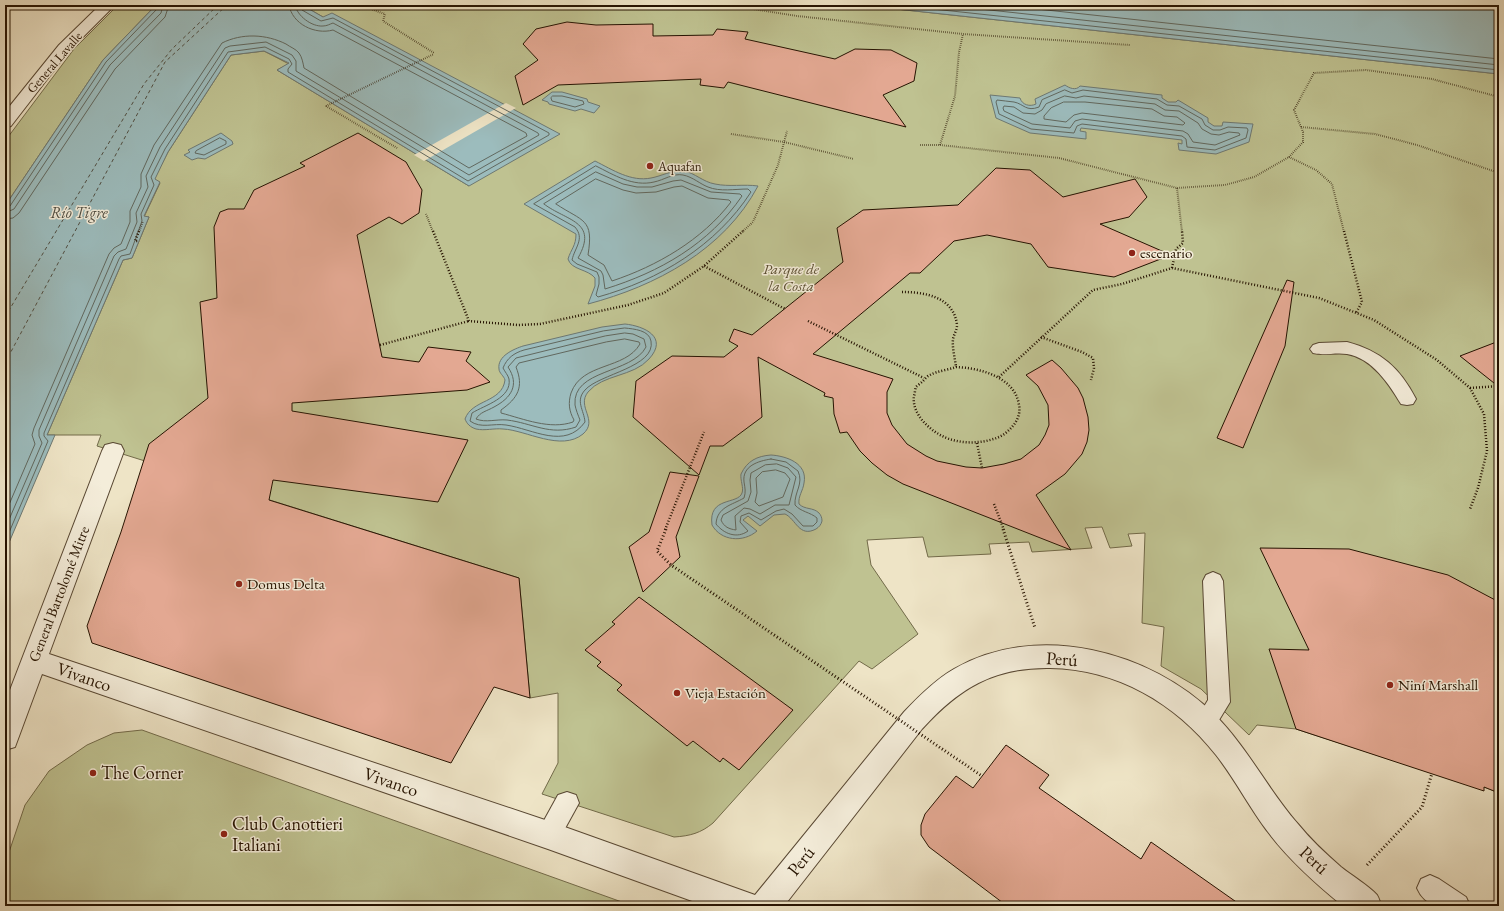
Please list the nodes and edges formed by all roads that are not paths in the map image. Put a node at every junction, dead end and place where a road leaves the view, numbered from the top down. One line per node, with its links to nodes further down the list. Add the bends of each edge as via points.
1 (108, 5): 2 (street, General Lavalle, via 64,48)
2 (5, 123)
3 (1319, 349): 4 (lane, via 1346,348 1360,352 1396,380)
4 (1407, 399)
5 (113, 451): 7 (street, General Bartolomé Mitre)
6 (1213, 581): 8 (lane, via 1219,702)
7 (34, 660): 9 (street, General Bartolomé Mitre); 11 (street, Vivanco)
8 (1205, 723): 14 (street, Perú, via 1177,698 1114,667 1044,657 1000,662 964,677 942,692 924,709); 15 (street, Perú, via 1229,749 1278,823 1307,855)
9 (5, 738)
10 (567, 803): 11 (lane)
11 (548, 835): 13 (street, Vivanco)
12 (1430, 888): 16 (lane)
13 (747, 906)
14 (765, 906)
15 (1367, 906)
16 (1457, 906)

